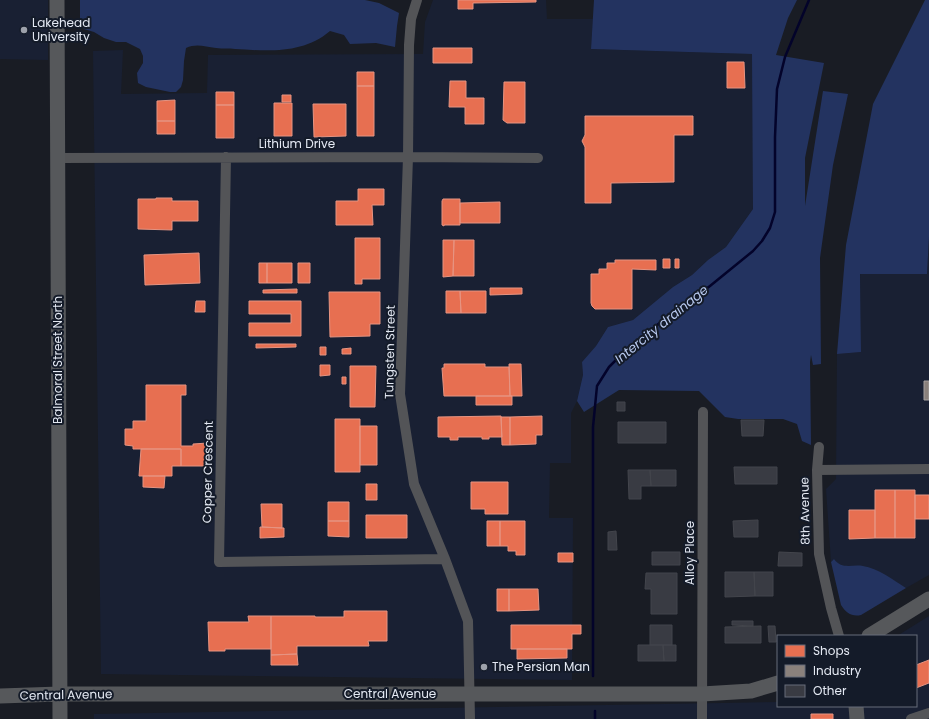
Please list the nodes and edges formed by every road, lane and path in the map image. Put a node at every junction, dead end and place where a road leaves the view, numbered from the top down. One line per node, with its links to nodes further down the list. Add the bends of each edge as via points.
1 (57, 0): 5 (main road, Balmoral Street North)
2 (417, 0): 4 (street, Tungsten Street, via 411,19 409,45)
3 (226, 157): 4 (street, Lithium Drive); 5 (street, Lithium Drive); 11 (street, Copper Crescent, via 219,562)
4 (408, 157): 6 (street, Lithium Drive); 11 (street, Tungsten Street, via 400,394 414,484)
5 (57, 158): 16 (main road, Balmoral Street North)
6 (538, 158)
7 (703, 412): 18 (street, Alloy Place)
8 (819, 447): 10 (street)
9 (929, 469): 10 (street, 8th Avenue)
10 (817, 470): 13 (street, 8th Avenue, via 819,554)
11 (445, 559): 17 (street, Tungsten Street, via 468,621)
12 (929, 599): 14 (main road)
13 (840, 635)
14 (872, 635)
15 (777, 683): 18 (main road, Central Avenue, via 751,690)
16 (60, 694): 17 (main road, Central Avenue); 19 (main road, Central Avenue); 22 (main road, Balmoral Street North)
17 (470, 694): 18 (main road, Central Avenue); 23 (street, Tungsten Street)
18 (702, 694): 24 (street, Alloy Place)
19 (0, 696)
20 (856, 707): 25 (main road)
21 (929, 713): 26 (street)
22 (60, 719)
23 (470, 719)
24 (702, 719)
25 (857, 719)
26 (911, 719)

